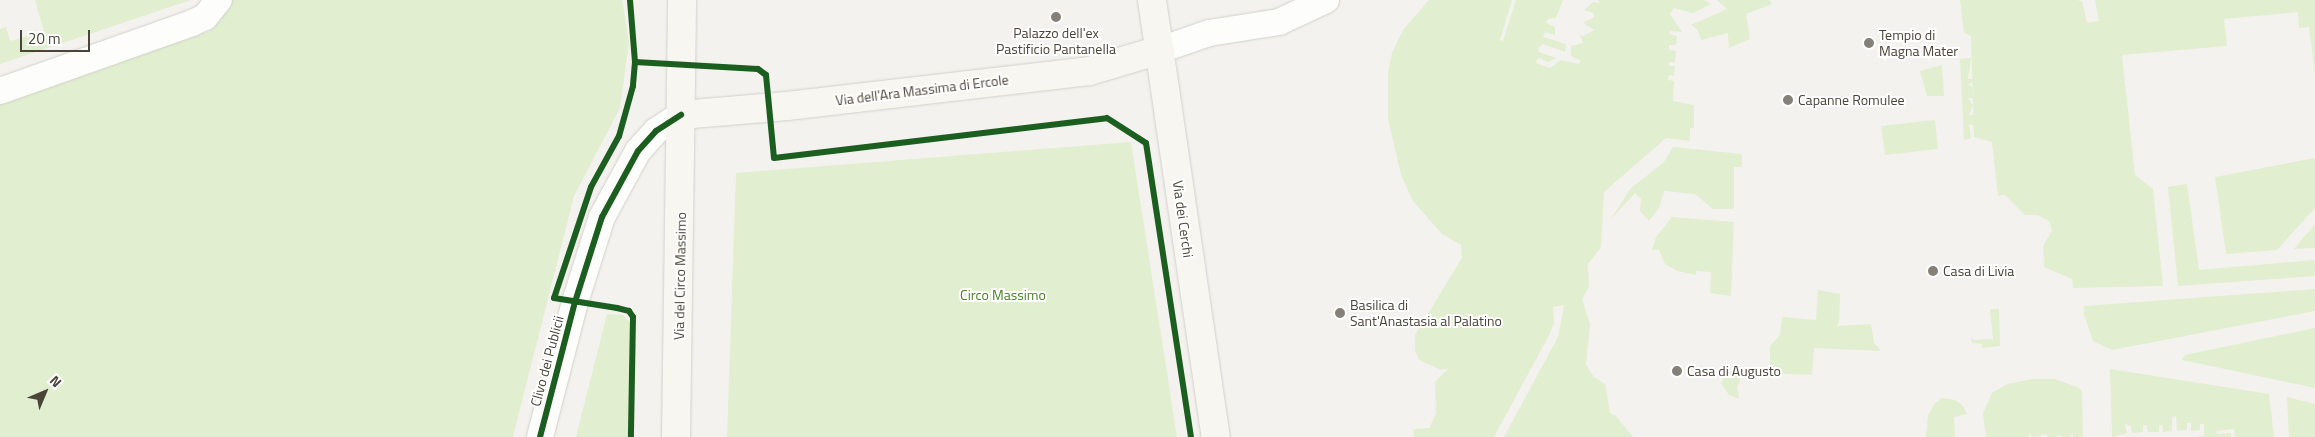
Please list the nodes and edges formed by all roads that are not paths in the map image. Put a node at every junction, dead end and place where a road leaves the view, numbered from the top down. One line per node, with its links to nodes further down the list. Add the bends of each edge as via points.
1 (218, 0): 6 (street, via 205,17 192,23)
2 (682, 0): 7 (main road, Via del Circo Massimo)
3 (1152, 0): 5 (main road, Via dei Cerchi)
4 (1326, 0): 5 (street, via 1279,22 1208,33)
5 (1160, 50): 7 (main road, Via dell'Ara Massima di Ercole, via 1089,71); 10 (main road, Via dei Cerchi)
6 (0, 91)
7 (681, 115): 8 (street, Clivo dei Publicii, via 656,131 638,151 602,217 575,302); 9 (main road, Via del Circo Massimo)
8 (540, 437)
9 (676, 437)
10 (1216, 437)

